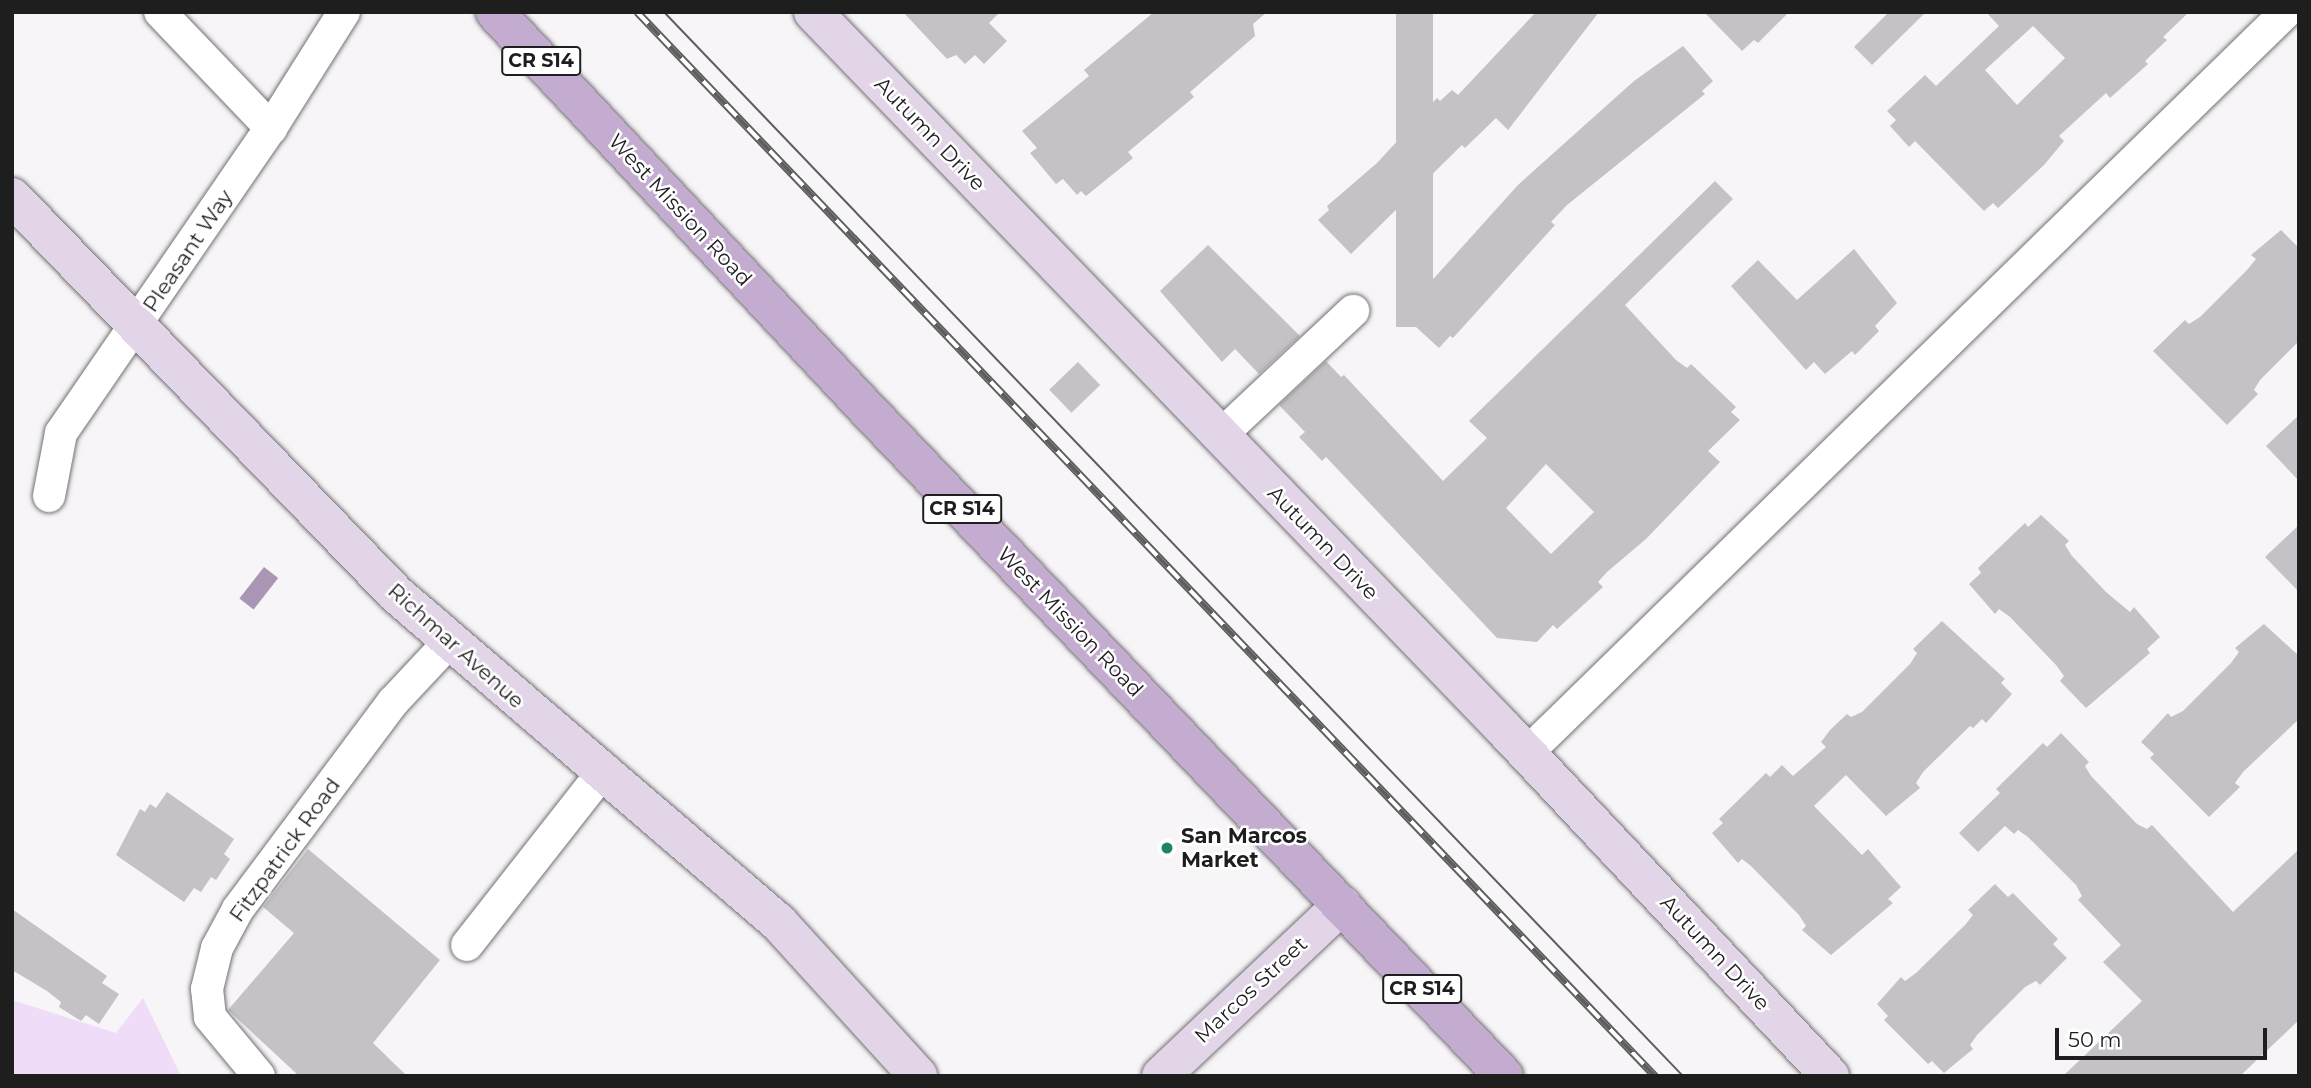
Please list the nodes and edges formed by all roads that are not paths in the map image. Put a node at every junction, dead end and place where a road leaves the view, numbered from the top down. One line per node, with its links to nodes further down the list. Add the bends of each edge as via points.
1 (160, 12): 6 (street)
2 (344, 12): 6 (street, Pleasant Way)
3 (495, 12): 15 (main road, West Mission Road / CR S14)
4 (813, 12): 10 (street, Autumn Drive)
5 (2286, 12): 13 (street)
6 (271, 128): 9 (street, Pleasant Way)
7 (12, 197): 9 (street, Richmar Avenue)
8 (1353, 311): 10 (street)
9 (136, 326): 11 (street, Pleasant Way, via 61,433); 12 (street, Richmar Avenue, via 396,594)
10 (1220, 436): 13 (street, Autumn Drive)
11 (49, 496)
12 (450, 641): 14 (street, Richmar Avenue); 17 (street, Fitzpatrick Road, via 393,702 238,909 217,948 207,989 210,1017)
13 (1527, 753): 21 (street, Autumn Drive)
14 (602, 773): 16 (street); 18 (street, Richmar Avenue, via 779,923)
15 (1342, 905): 19 (street, Marcos Street); 20 (main road, West Mission Road / CR S14)
16 (467, 945)
17 (259, 1076)
18 (918, 1076)
19 (1161, 1076)
20 (1504, 1076)
21 (1830, 1076)

